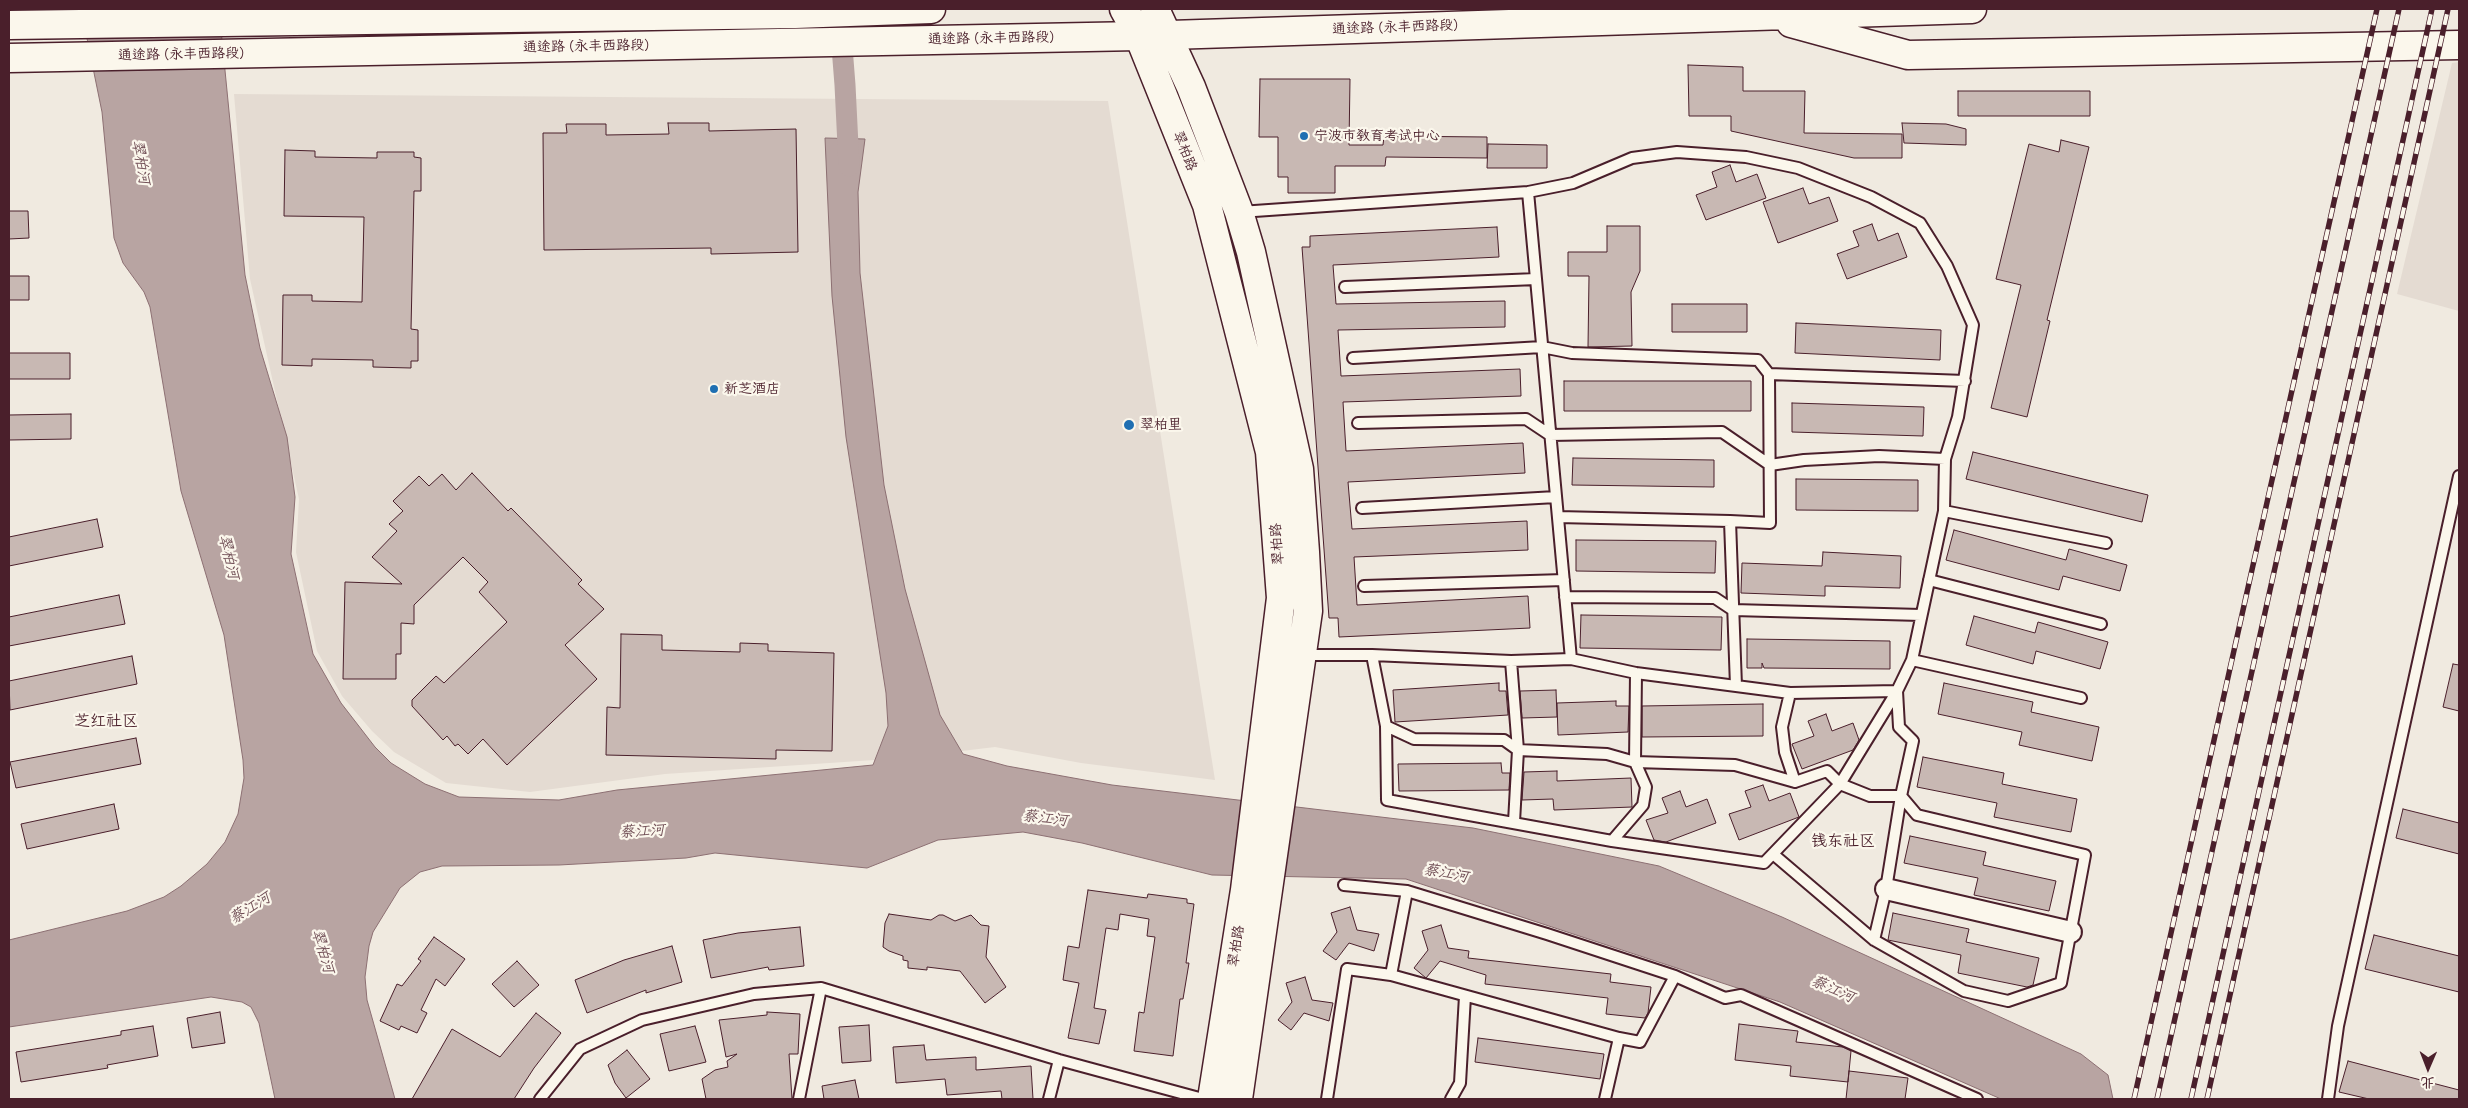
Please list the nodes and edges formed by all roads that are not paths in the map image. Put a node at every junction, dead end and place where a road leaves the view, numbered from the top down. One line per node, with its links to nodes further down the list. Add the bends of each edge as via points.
1 (931, 9): 5 (main road, 通途路 (永丰西路段))
2 (1124, 9): 9 (main road, 翠柏路)
3 (1155, 9): 8 (main road, 翠柏路)
4 (1972, 9): 6 (main road, 通途路 (永丰西路段))
5 (896, 10): 7 (main road, 通途路 (永丰西路段))
6 (1763, 15): 8 (main road, 通途路 (永丰西路段)); 10 (main road, via 1908,55)
7 (12, 24)
8 (1167, 35): 9 (main road, 通途路 (永丰西路段)); 13 (main road, 翠柏路, via 1191,87)
9 (1140, 36): 11 (main road, 通途路 (永丰西路段)); 51 (main road, 翠柏路, via 1207,205 1270,452 1281,598)
10 (2459, 45)
11 (9, 58)
12 (1528, 192): 13 (lane); 14 (lane); 19 (lane, via 1573,183 1632,158 1677,152 1746,157 1798,168 1871,197 1920,223 1947,266 1974,325)
13 (1239, 212): 38 (main road, 翠柏路, via 1251,252 1299,470 1308,610)
14 (1536, 279): 15 (lane); 16 (lane)
15 (1345, 288)
16 (1542, 346): 17 (lane); 18 (lane, via 1572,353 1758,360); 21 (lane)
17 (1353, 358)
18 (1770, 374): 19 (lane); 23 (lane)
19 (1965, 381): 22 (lane)
20 (1358, 423): 21 (lane, via 1526,419)
21 (1550, 435): 23 (lane, via 1722,432); 25 (lane)
22 (1945, 459): 23 (lane, via 1880,456); 27 (lane)
23 (1770, 465): 29 (lane, via 1770,524)
24 (2459, 476): 80 (lane, via 2338,1026)
25 (1556, 497): 26 (lane); 28 (lane)
26 (1362, 508)
27 (1944, 512): 30 (lane); 32 (lane)
28 (1558, 518): 29 (lane); 31 (lane)
29 (1730, 521): 35 (lane)
30 (2106, 543)
31 (1564, 580): 33 (lane); 34 (lane)
32 (1929, 580): 36 (lane); 37 (lane)
33 (1364, 586)
34 (1565, 597): 35 (lane, via 1715,598); 40 (lane)
35 (1733, 610): 36 (lane); 44 (lane)
36 (1921, 615): 42 (lane)
37 (2101, 624)
38 (1302, 655): 39 (lane); 51 (main road, 翠柏路)
39 (1372, 656): 41 (lane); 48 (lane)
40 (1571, 659): 41 (lane); 43 (lane)
41 (1511, 660): 49 (lane)
42 (1912, 660): 45 (lane); 47 (lane)
43 (1636, 672): 44 (lane); 50 (lane)
44 (1736, 686): 46 (lane)
45 (1897, 691): 46 (lane); 53 (lane); 54 (lane, via 1899,727 1914,741)
46 (1790, 693): 52 (lane, via 1782,727 1785,752)
47 (2081, 698)
48 (1386, 726): 49 (lane, via 1414,739 1504,740); 55 (lane, via 1387,800)
49 (1518, 750): 50 (lane, via 1607,754); 55 (lane)
50 (1635, 762): 52 (lane, via 1735,766); 56 (lane, via 1646,787 1643,805)
51 (1271, 777): 61 (main road, 翠柏路)
52 (1795, 782): 53 (lane, via 1827,771)
53 (1840, 784): 54 (lane, via 1870,796); 57 (lane)
54 (1901, 796): 59 (lane); 62 (lane, via 1917,815 2085,855)
55 (1514, 822): 56 (lane)
56 (1612, 841): 57 (lane, via 1764,863)
57 (1773, 854): 63 (lane)
58 (1344, 885): 60 (lane)
59 (1886, 889): 62 (street); 63 (lane)
60 (1407, 891): 64 (lane); 65 (lane)
61 (1256, 892): 74 (main road, 翠柏路); 75 (main road, 翠柏路)
62 (2071, 932): 63 (lane, via 2061,983 2008,1001 1964,992)
63 (1874, 940)
64 (1391, 975): 67 (lane); 76 (lane, via 1347,969)
65 (1675, 976): 68 (lane, via 1640,1042); 79 (lane, via 1725,998 1741,995)
66 (822, 988): 69 (lane); 70 (lane, via 754,994 642,1020 580,1049); 71 (lane)
67 (1465, 996): 68 (lane); 77 (lane, via 1460,1083)
68 (1619, 1038): 78 (lane)
69 (1059, 1060): 72 (lane); 73 (lane)
70 (540, 1099)
71 (799, 1099)
72 (1049, 1099)
73 (1203, 1099)
74 (1212, 1099)
75 (1238, 1099)
76 (1327, 1099)
77 (1451, 1099)
78 (1605, 1099)
79 (1978, 1099)
80 (2328, 1099)

